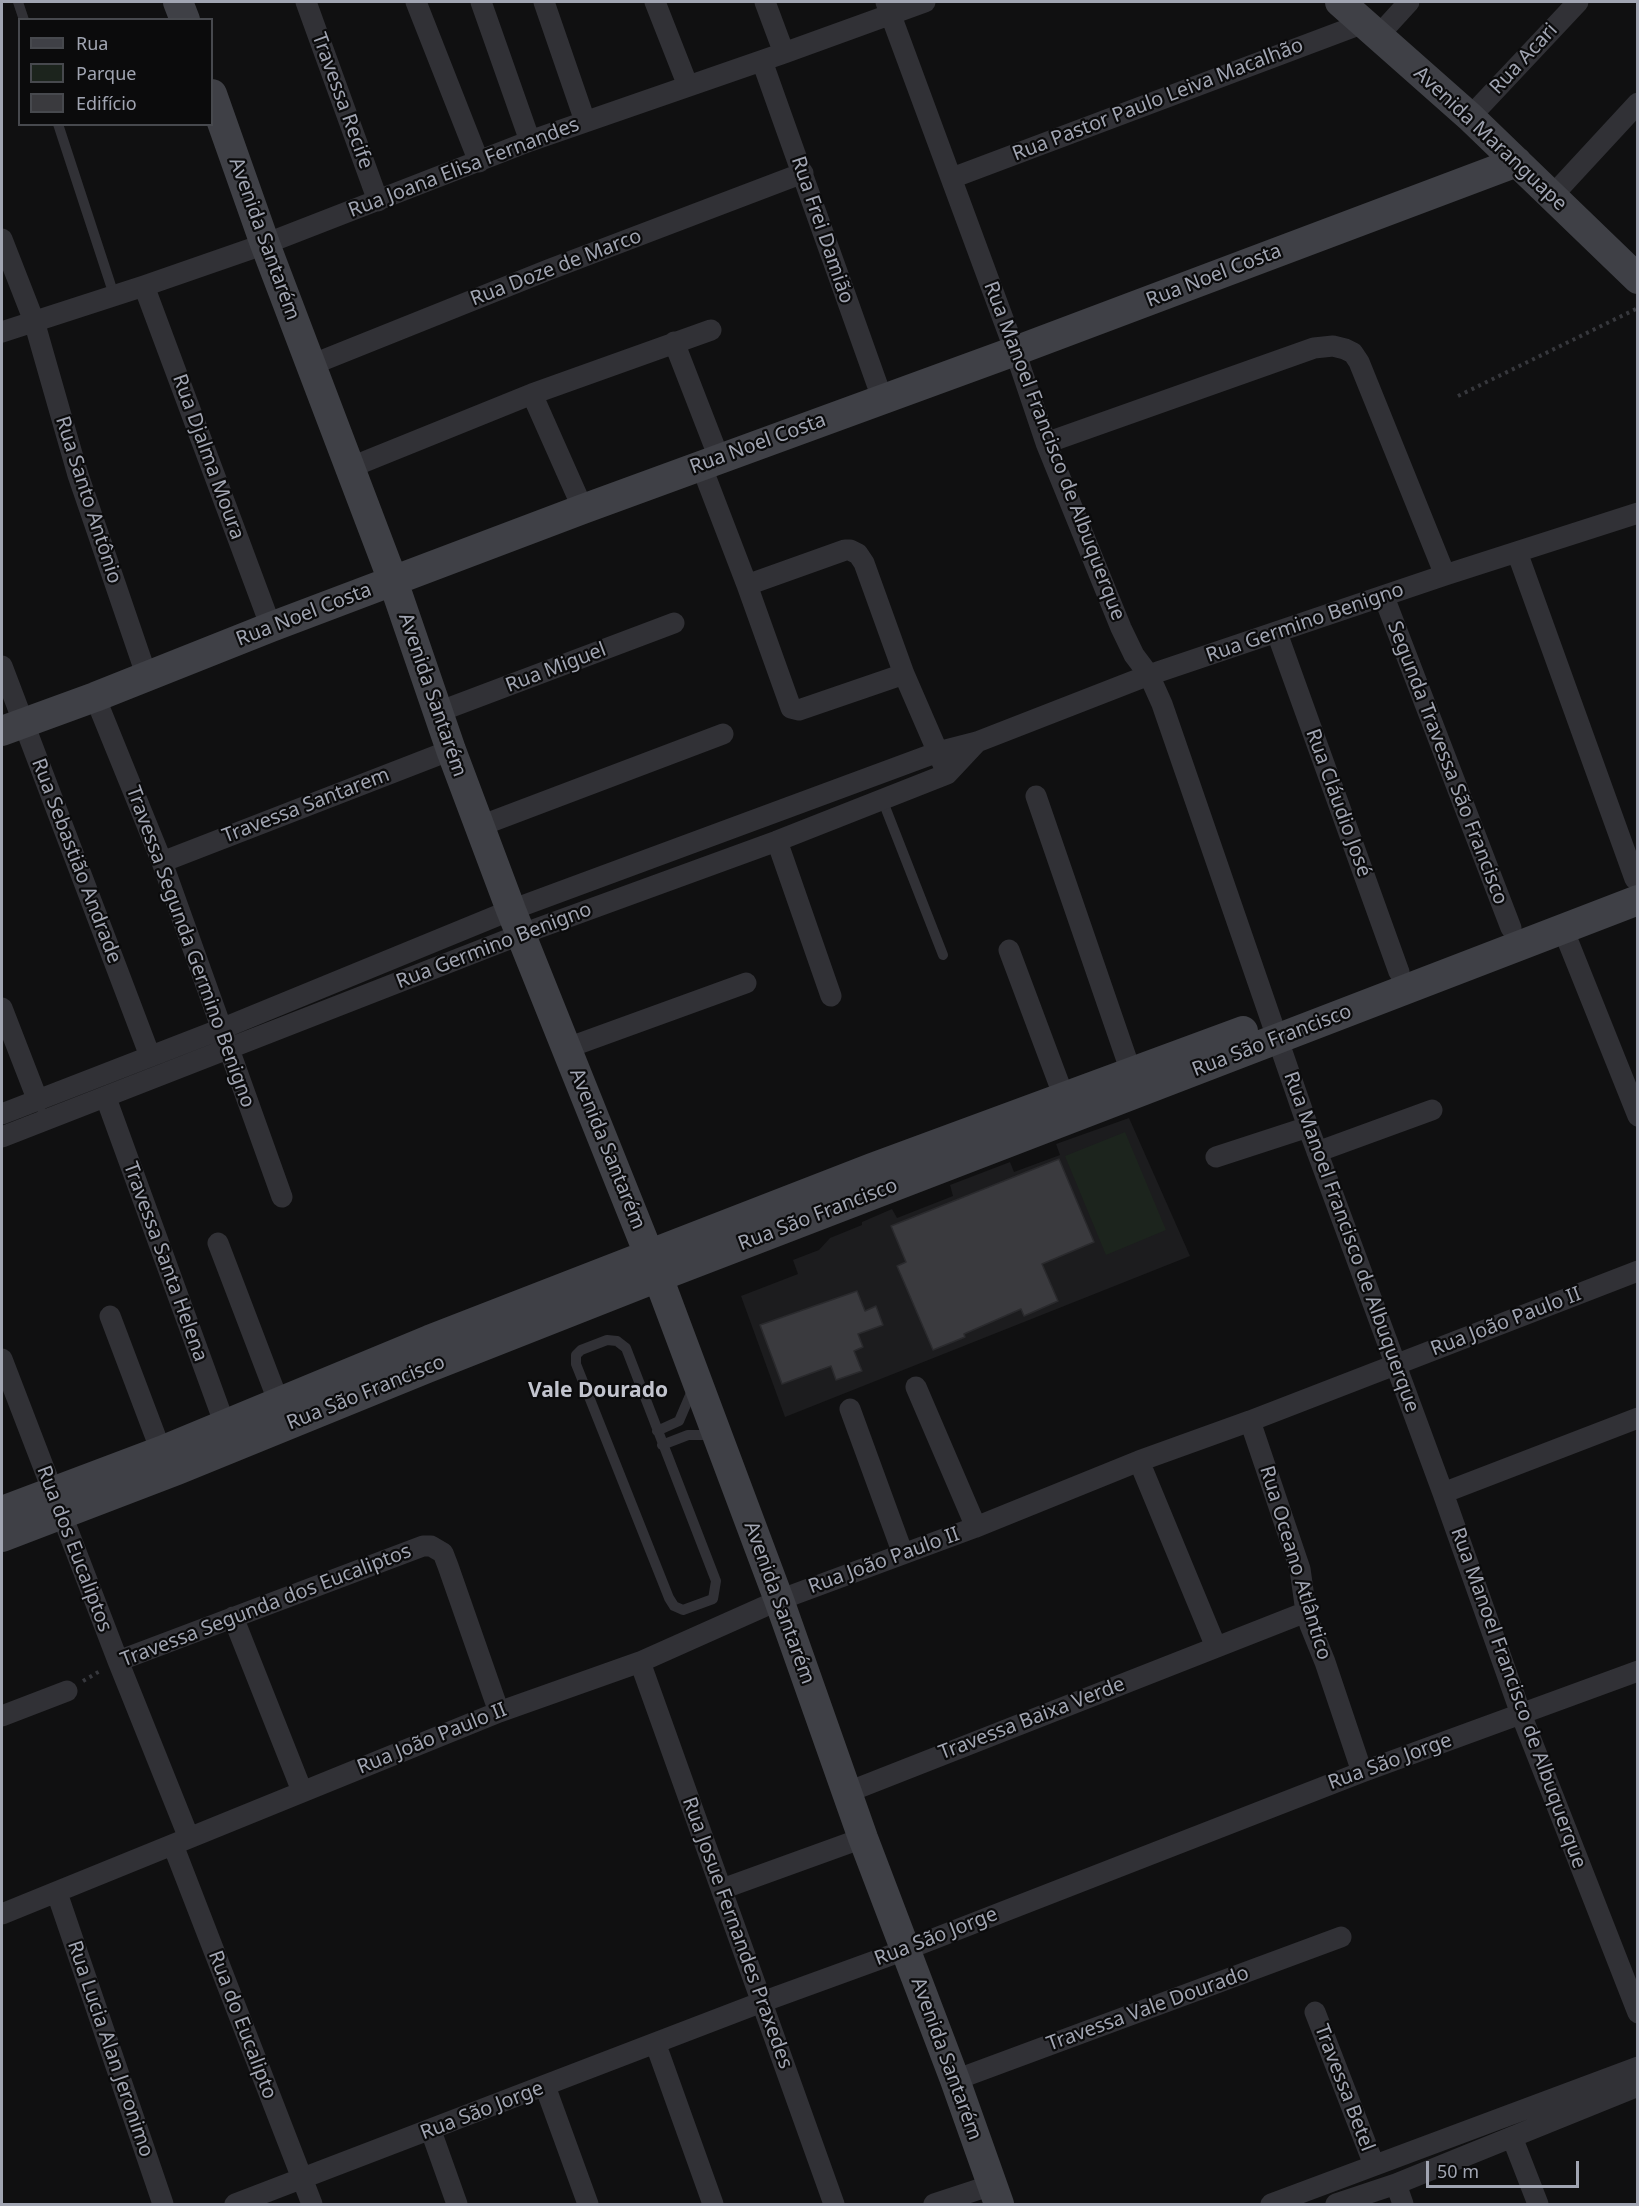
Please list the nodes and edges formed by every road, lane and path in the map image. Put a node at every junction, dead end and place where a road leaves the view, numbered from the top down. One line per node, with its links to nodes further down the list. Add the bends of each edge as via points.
1 (18, 2): 14 (lane)
2 (178, 2): 15 (street)
3 (306, 2): 31 (street, Travessa Recife)
4 (416, 2): 26 (street)
5 (481, 2): 25 (street)
6 (544, 2): 23 (street)
7 (655, 2): 19 (street)
8 (765, 2): 17 (street)
9 (925, 2): 13 (street, Rua Joana Elisa Fernandes)
10 (1340, 2): 16 (street, Avenida Maranguape)
11 (1409, 2): 16 (street)
12 (1578, 2): 22 (street, Rua Acari)
13 (888, 8): 17 (street, Rua Joana Elisa Fernandes); 29 (street, Rua Manoel Francisco de Albuquerque)
14 (23, 18)
15 (183, 18)
16 (1371, 29): 22 (street, Avenida Maranguape); 29 (street, Rua Pastor Paulo Leiva Macalhão)
17 (784, 53): 18 (street, Rua Joana Elisa Fernandes)
18 (762, 61): 19 (street, Rua Joana Elisa Fernandes); 28 (street, Rua Frei Damião)
19 (688, 86): 23 (street, Rua Joana Elisa Fernandes)
20 (213, 97): 33 (street, Avenida Santarém)
21 (1638, 103): 30 (street)
22 (1470, 117): 27 (street, Avenida Maranguape)
23 (585, 122): 25 (street, Rua Joana Elisa Fernandes)
24 (59, 126): 36 (lane)
25 (530, 141): 26 (street, Rua Joana Elisa Fernandes)
26 (479, 162): 31 (street, Rua Joana Elisa Fernandes)
27 (1517, 162): 30 (street, Avenida Maranguape); 42 (street, Rua Noel Costa)
28 (803, 173): 43 (street, Rua Doze de Marco); 46 (street, Rua Frei Damião)
29 (952, 178): 42 (street, Rua Manoel Francisco de Albuquerque)
30 (1552, 196): 34 (street, Avenida Maranguape)
31 (378, 201): 33 (street, Rua Joana Elisa Fernandes)
32 (2, 239): 38 (street, Rua Santo Antônio)
33 (265, 244): 35 (street, Rua Joana Elisa Fernandes); 43 (street, Avenida Santarém)
34 (1637, 278)
35 (144, 286): 36 (street, Rua Joana Elisa Fernandes); 58 (street, Rua Djalma Moura)
36 (114, 295): 38 (street, Rua Joana Elisa Fernandes)
37 (1638, 308): 45 (path)
38 (34, 321): 40 (street, Rua Joana Elisa Fernandes); 63 (street, Rua Santo Antônio, via 78,475)
39 (711, 330): 41 (street)
40 (2, 332)
41 (674, 342): 44 (street); 48 (street)
42 (1015, 351): 46 (street, Rua Noel Costa); 47 (street, Rua Manoel Francisco de Albuquerque)
43 (311, 365): 49 (street, Avenida Santarém)
44 (532, 394): 49 (street); 50 (street)
45 (1458, 396)
46 (882, 399): 48 (street, Rua Noel Costa)
47 (1046, 443): 53 (street, via 1314,348 1346,349 1359,362); 62 (street, Rua Manoel Francisco de Albuquerque, via 1121,628)
48 (710, 462): 50 (street, Rua Noel Costa); 55 (street)
49 (349, 468): 54 (street, Avenida Santarém)
50 (583, 509): 54 (street, Rua Noel Costa)
51 (1638, 513): 52 (street, Rua Germino Benigno)
52 (1517, 552): 53 (street, Rua Germino Benigno); 77 (street)
53 (1445, 575): 56 (street, Rua Germino Benigno)
54 (393, 581): 58 (street, Rua Noel Costa); 65 (street, Avenida Santarém)
55 (747, 585): 61 (street, via 845,550 854,551 864,563); 61 (street, via 793,710)
56 (1383, 597): 59 (street, Rua Germino Benigno); 79 (street, Segunda Travessa São Francisco)
57 (674, 623): 65 (street, Rua Miguel)
58 (271, 627): 63 (street, Rua Noel Costa)
59 (1277, 633): 62 (street, Rua Germino Benigno); 83 (street, Rua Cláudio José)
60 (2, 666): 66 (street, Rua Sebastião Andrade)
61 (904, 674): 70 (street)
62 (1149, 675): 68 (street, Rua Germino Benigno); 88 (street, Rua Manoel Francisco de Albuquerque)
63 (147, 677): 64 (street, Rua Noel Costa)
64 (95, 697): 66 (street, Rua Noel Costa); 76 (street, Travessa Segunda Germino Benigno)
65 (438, 712): 69 (street, Avenida Santarém)
66 (12, 728): 91 (street, Rua Sebastião Andrade)
67 (723, 735): 74 (street)
68 (977, 742): 70 (street, Rua Germino Benigno); 71 (street, Rua Germino Benigno)
69 (451, 750): 74 (street, Avenida Santarém); 76 (street, Travessa Santarem)
70 (938, 752): 71 (street); 78 (street, Rua Germino Benigno)
71 (947, 774): 73 (street, Rua Germino Benigno)
72 (1036, 796): 92 (street)
73 (882, 799): 75 (street, Rua Germino Benigno); 82 (lane)
74 (480, 826): 78 (street, Avenida Santarém)
75 (777, 841): 78 (street, Rua Germino Benigno); 85 (street)
76 (162, 862): 87 (street, Travessa Segunda Germino Benigno)
77 (1637, 886): 79 (street, Rua São Francisco); 80 (street, Rua São Francisco)
78 (517, 922): 87 (street, Rua Germino Benigno); 89 (street, Avenida Santarém); 90 (street, Rua Germino Benigno)
79 (1511, 928): 83 (street, Rua São Francisco)
80 (1563, 929): 88 (street, Rua São Francisco); 98 (street)
81 (1009, 950): 93 (street)
82 (943, 955)
83 (1399, 972): 88 (street, Rua São Francisco)
84 (746, 983): 89 (street)
85 (831, 996)
86 (2, 1008): 95 (street)
87 (221, 1029): 90 (street, Travessa Segunda Germino Benigno); 91 (street, Rua Germino Benigno)
88 (1275, 1030): 92 (street, Rua São Francisco); 99 (street, Rua Manoel Francisco de Albuquerque); 105 (street, Rua São Francisco)
89 (567, 1048): 105 (street, Avenida Santarém)
90 (228, 1049): 94 (street, Rua Germino Benigno); 103 (street, Travessa Segunda Germino Benigno)
91 (150, 1056): 95 (street, Rua Germino Benigno)
92 (1131, 1072): 93 (street, Rua São Francisco)
93 (1064, 1097): 105 (street, Rua São Francisco)
94 (106, 1098): 100 (street, Rua Germino Benigno); 116 (street, Travessa Santa Helena)
95 (38, 1101): 97 (street, Rua Germino Benigno)
96 (1432, 1110): 101 (street)
97 (2, 1114)
98 (1638, 1116)
99 (1308, 1127): 101 (street, Rua Manoel Francisco de Albuquerque); 102 (street)
100 (2, 1137)
101 (1317, 1152): 109 (street, Rua Manoel Francisco de Albuquerque)
102 (1216, 1157)
103 (282, 1197)
104 (218, 1243): 112 (street)
105 (654, 1266): 110 (street, Avenida Santarém); 112 (street, Rua São Francisco, via 429,1340); 123 (street, Rua São Francisco, via 427,1368 177,1470)
106 (1638, 1270): 109 (street, Rua João Paulo II)
107 (110, 1316): 120 (street)
108 (2, 1359): 123 (street, Rua dos Eucaliptos)
109 (1396, 1364): 115 (street, Rua João Paulo II); 122 (street, Rua Manoel Francisco de Albuquerque)
110 (696, 1381): 117 (lane, via 679,1421); 118 (street, Avenida Santarém)
111 (916, 1387): 125 (street)
112 (279, 1403): 116 (street, Rua São Francisco)
113 (850, 1409): 127 (street)
114 (1638, 1418): 122 (street)
115 (1250, 1421): 121 (street, Rua João Paulo II); 129 (street, Rua Oceano Atlântico, via 1300,1569)
116 (225, 1425): 120 (street, Rua São Francisco)
117 (657, 1431): 119 (lane); 119 (lane, via 626,1348 607,1340 576,1355 580,1375 669,1598 683,1610 713,1599 716,1581)
118 (717, 1435): 119 (lane, via 688,1435); 128 (street, Avenida Santarém)
119 (662, 1445)
120 (161, 1451): 123 (street, Rua São Francisco)
121 (1139, 1461): 125 (street, Rua João Paulo II); 131 (street)
122 (1443, 1493): 137 (street, Rua Manoel Francisco de Albuquerque)
123 (56, 1503): 124 (street, Rua São Francisco); 126 (street, Rua São Francisco); 132 (street, Rua dos Eucaliptos)
124 (2, 1511)
125 (976, 1527): 127 (street, Rua João Paulo II)
126 (2, 1537)
127 (903, 1554): 128 (street, Rua João Paulo II)
128 (779, 1600): 133 (street, Rua João Paulo II); 141 (street, Avenida Santarém)
129 (1306, 1612): 131 (street, Travessa Baixa Verde); 139 (street, Rua Oceano Atlântico)
130 (233, 1617): 132 (street, Travessa Segunda dos Eucaliptos); 136 (street, Travessa Segunda dos Eucaliptos, via 431,1546 443,1553); 140 (street)
131 (1216, 1647): 141 (street, Travessa Baixa Verde)
132 (118, 1661): 135 (path, Travessa Segunda dos Eucaliptos); 143 (street, Rua dos Eucaliptos)
133 (640, 1662): 136 (street, Rua João Paulo II); 144 (street, Rua Josue Fernandes Praxedes)
134 (1638, 1671): 137 (street, Rua São Jorge)
135 (67, 1691): 138 (street)
136 (499, 1712): 140 (street, Rua João Paulo II)
137 (1521, 1714): 139 (street, Rua São Jorge); 151 (street, Rua Manoel Francisco de Albuquerque)
138 (2, 1716)
139 (1362, 1772): 148 (street, Rua São Jorge)
140 (302, 1791): 143 (street, Rua João Paulo II)
141 (848, 1792): 142 (street, Avenida Santarém)
142 (863, 1838): 144 (street); 148 (street, Avenida Santarém)
143 (181, 1841): 145 (street, Rua João Paulo II); 160 (street, Rua do Eucalipto)
144 (722, 1889): 149 (street, Rua Josue Fernandes Praxedes)
145 (57, 1893): 146 (street, Rua João Paulo II); 163 (street, Rua Lucia Alan Jeronimo)
146 (2, 1914)
147 (1341, 1937): 154 (street, Travessa Vale Dourado)
148 (905, 1950): 149 (street, Rua São Jorge); 154 (street, Avenida Santarém)
149 (762, 2002): 152 (street, Rua São Jorge); 169 (street, Rua Josue Fernandes Praxedes)
150 (1315, 2012): 159 (street, Travessa Betel)
151 (1638, 2013)
152 (656, 2045): 155 (street, Rua São Jorge); 168 (street)
153 (1638, 2067): 159 (street)
154 (955, 2080): 162 (street, Avenida Santarém)
155 (545, 2086): 157 (street, Rua São Jorge); 167 (street)
156 (1638, 2086): 158 (street)
157 (431, 2131): 160 (street, Rua São Jorge); 166 (street)
158 (1512, 2137): 161 (street); 174 (street)
159 (1374, 2165): 171 (street)
160 (302, 2179): 164 (street, Rua São Jorge); 165 (street, Rua do Eucalipto)
161 (1396, 2184): 172 (street); 173 (street)
162 (995, 2195): 170 (street)
163 (163, 2205)
164 (235, 2205)
165 (312, 2205)
166 (457, 2205)
167 (588, 2205)
168 (713, 2205)
169 (834, 2205)
170 (934, 2205)
171 (1271, 2205)
172 (1336, 2205)
173 (1404, 2205)
174 (1538, 2205)

